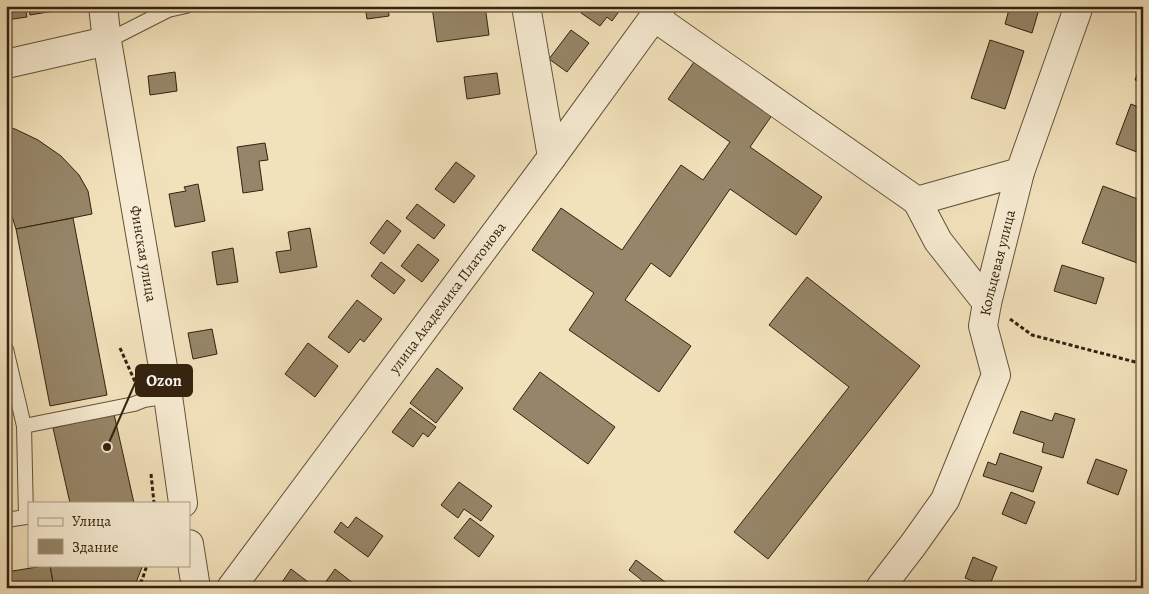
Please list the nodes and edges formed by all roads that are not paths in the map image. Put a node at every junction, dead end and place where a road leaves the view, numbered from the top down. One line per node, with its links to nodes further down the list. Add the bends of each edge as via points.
1 (103, 6): 7 (street, Финская улица)
2 (186, 6): 5 (lane)
3 (526, 6): 9 (street)
4 (1079, 6): 10 (street, Кольцевая улица)
5 (166, 8): 7 (lane)
6 (658, 12): 9 (street, улица Академика Платонова); 11 (street)
7 (107, 41): 8 (street); 14 (street, Финская улица)
8 (6, 64)
9 (552, 157): 20 (street, улица Академика Платонова)
10 (1020, 172): 11 (street); 12 (street, Кольцевая улица)
11 (917, 201): 12 (street, via 938,241)
12 (987, 303): 21 (street, Кольцевая улица, via 982,326 996,375 945,500)
13 (6, 349): 15 (lane)
14 (156, 398): 15 (lane); 16 (street, Финская улица)
15 (24, 426): 17 (lane, via 26,517)
16 (183, 502)
17 (6, 520)
18 (190, 550): 19 (street)
19 (196, 588)
20 (232, 588)
21 (880, 588)

